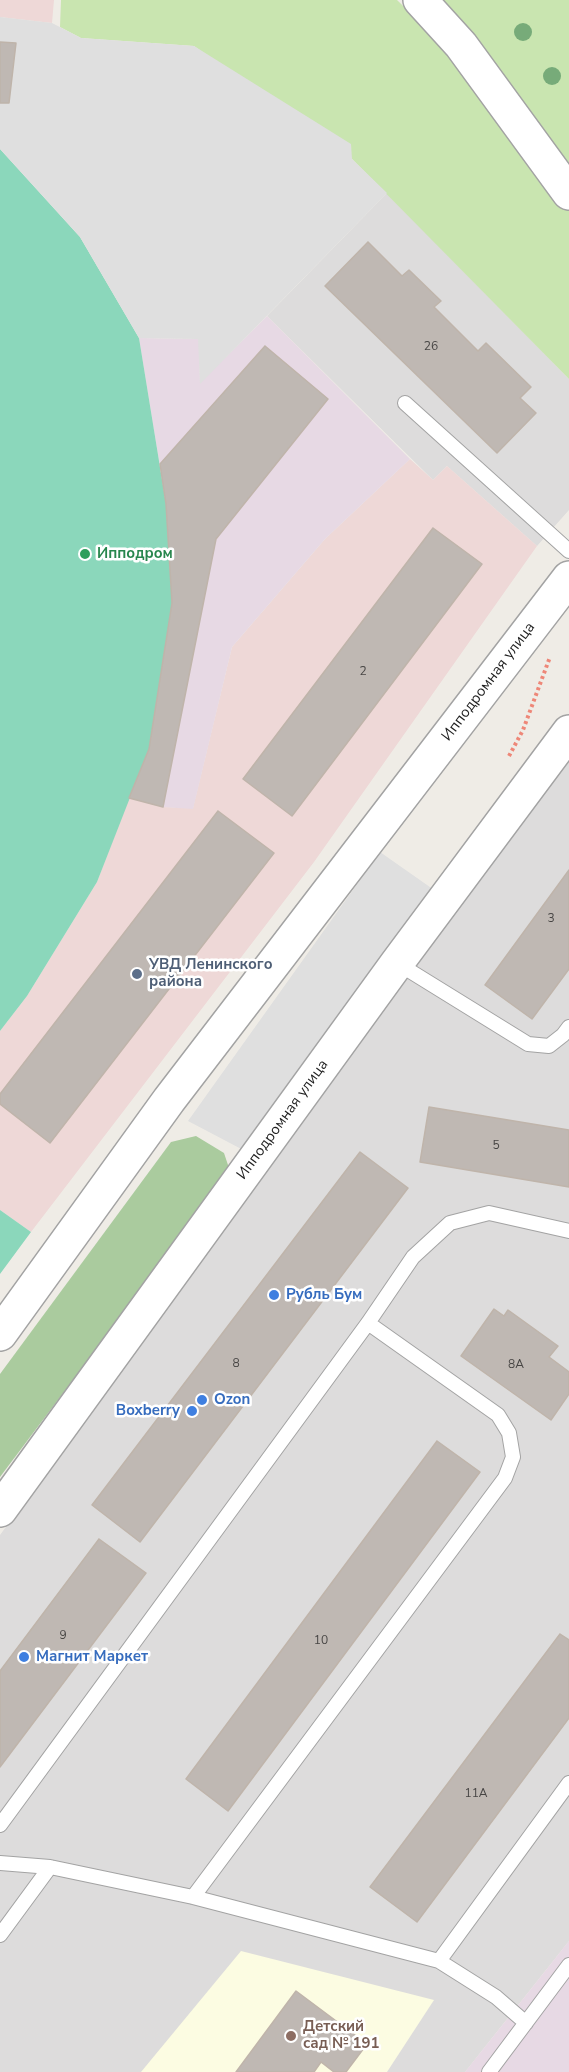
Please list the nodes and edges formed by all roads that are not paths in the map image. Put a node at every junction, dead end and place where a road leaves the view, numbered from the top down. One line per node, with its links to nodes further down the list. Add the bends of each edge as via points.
1 (420, 0): 2 (street, via 460,45)
2 (569, 193)
3 (405, 404): 4 (lane)
4 (569, 551)
5 (569, 578): 11 (street, Ипподромная улица, via 169,1100)
6 (569, 732): 7 (street, Ипподромная улица)
7 (397, 963): 8 (lane, via 528,1044 549,1046); 12 (street, Ипподромная улица)
8 (569, 1027)
9 (569, 1231): 10 (lane, via 489,1213 450,1223 413,1257)
10 (368, 1323): 14 (lane); 17 (lane, via 498,1415 509,1433 513,1457 505,1478)
11 (0, 1334)
12 (0, 1510)
13 (569, 1783): 19 (lane)
14 (0, 1825)
15 (0, 1863): 16 (lane)
16 (50, 1867): 17 (lane); 18 (lane)
17 (193, 1897): 19 (lane)
18 (0, 1935)
19 (439, 1960): 21 (lane, via 496,1997)
20 (569, 1965): 21 (lane)
21 (526, 2023): 22 (lane)
22 (489, 2072)

